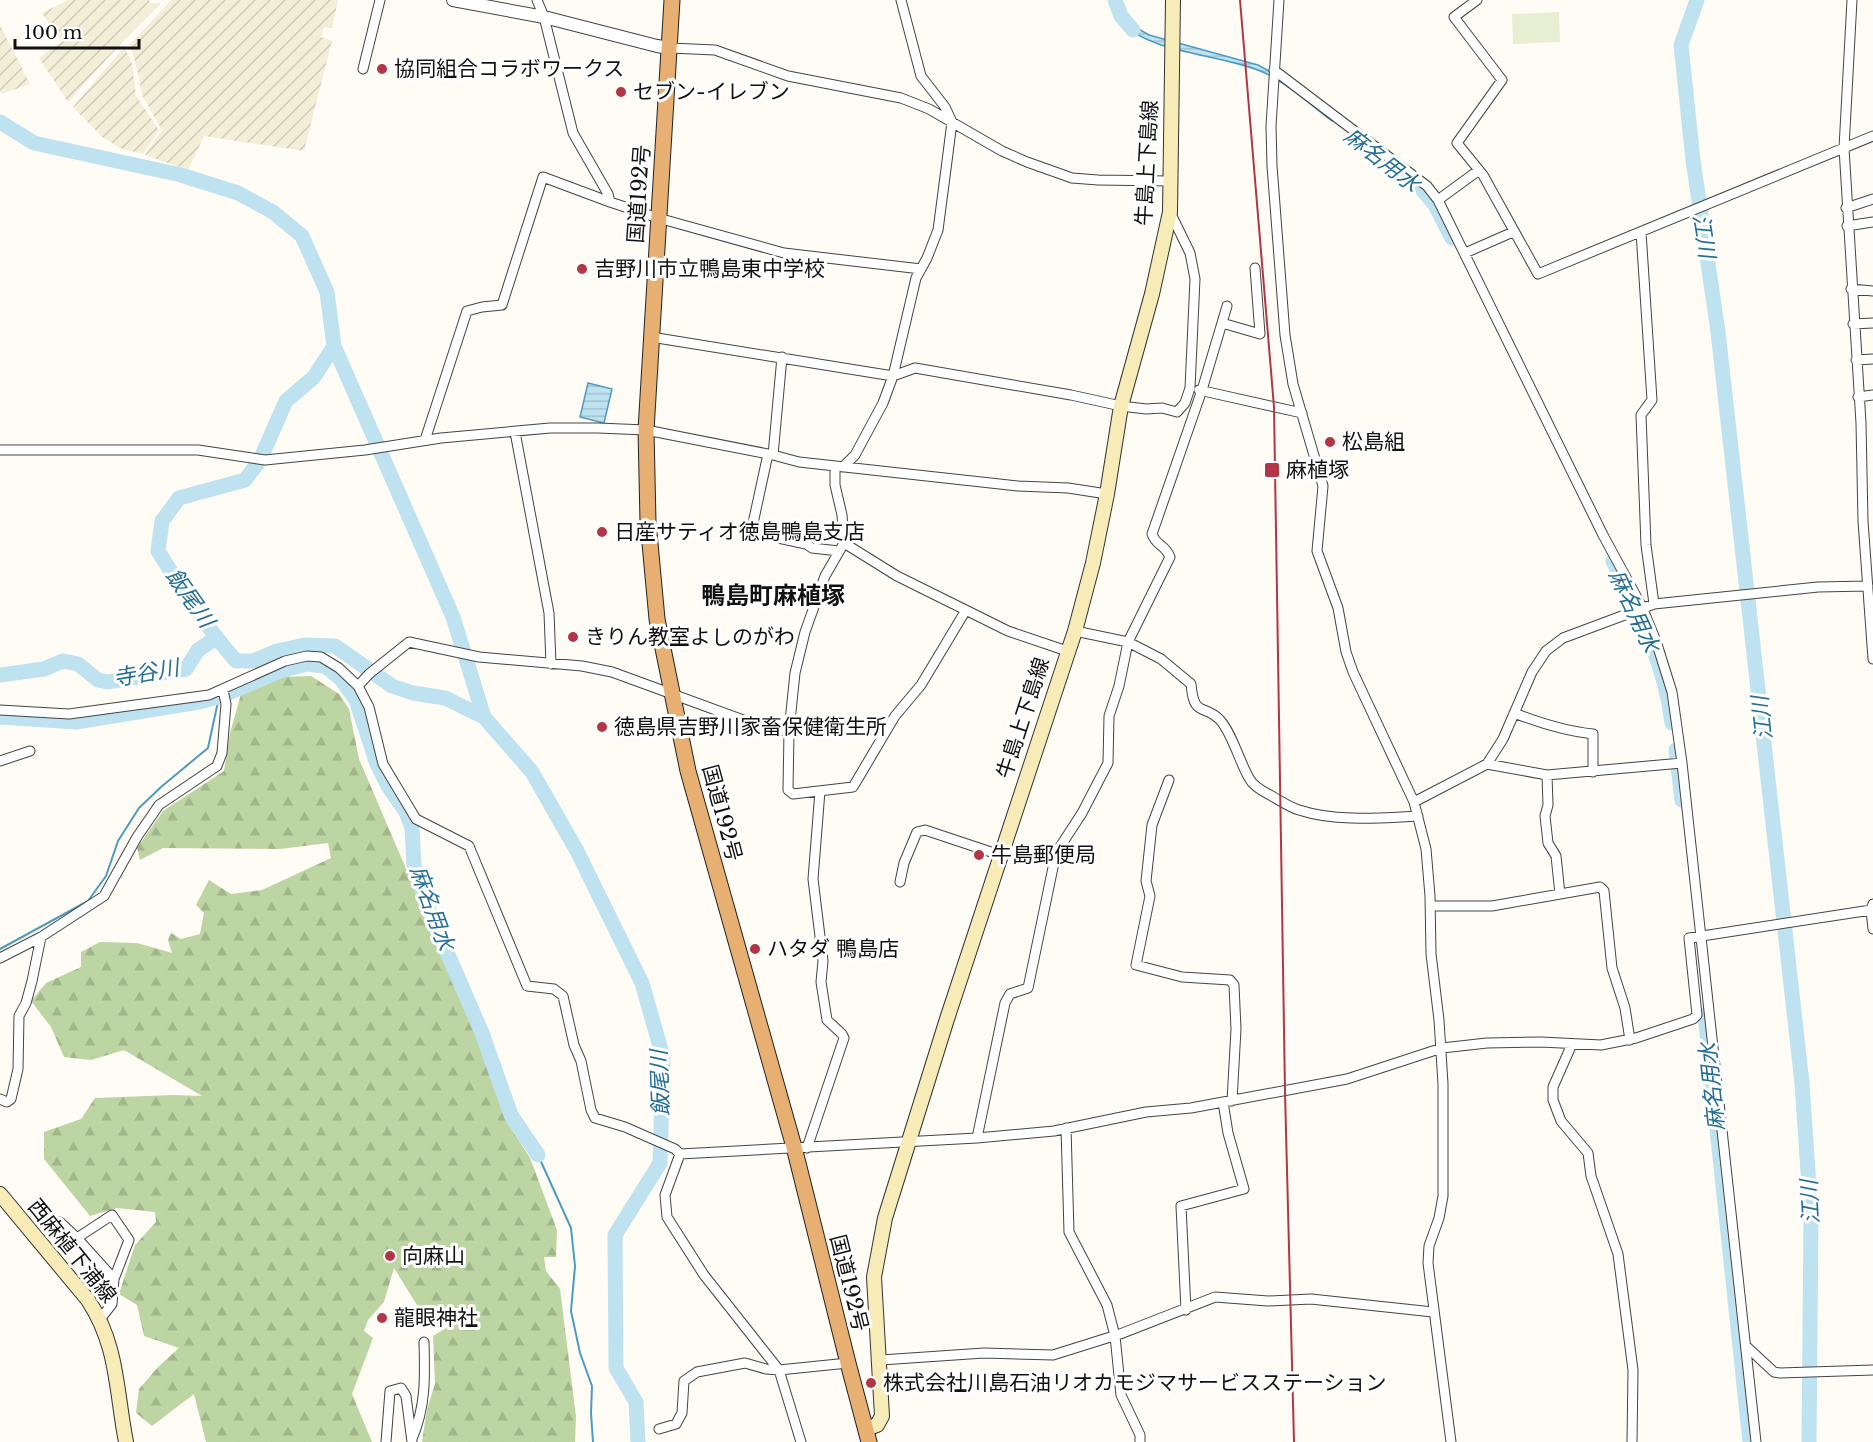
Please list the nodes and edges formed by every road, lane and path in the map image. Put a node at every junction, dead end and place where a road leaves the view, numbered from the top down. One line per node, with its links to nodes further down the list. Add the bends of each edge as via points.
1 (380, 0): 12 (street)
2 (453, 0): 10 (street)
3 (537, 0): 10 (street)
4 (672, 0): 11 (highway, 国道192号)
5 (901, 0): 14 (street, via 921,76)
6 (1173, 0): 18 (main road, 牛島上下島線)
7 (1279, 0): 13 (street)
8 (1477, 0): 17 (street, via 1454,17 1502,80 1457,143)
9 (1852, 0): 16 (street)
10 (544, 16): 11 (street); 21 (street, via 573,134)
11 (670, 48): 14 (street, via 715,50 788,76 901,98); 24 (highway, 国道192号)
12 (363, 69)
13 (1274, 70): 20 (street, via 1427,186); 49 (street, via 1272,166 1285,335)
14 (952, 122): 18 (street, via 1002,151 1072,178); 31 (street, via 938,230)
15 (1873, 136): 16 (street)
16 (1844, 148): 22 (street); 28 (street)
17 (1479, 170): 20 (street); 27 (street)
18 (1169, 181): 23 (main road, 牛島上下島線)
19 (1873, 199): 22 (street)
20 (1438, 200): 29 (street)
21 (610, 202): 24 (street); 52 (street, via 543,177 502,305 467,311)
22 (1846, 208): 26 (street)
23 (1170, 212): 43 (street, via 1190,253 1195,279); 48 (main road, 牛島上下島線)
24 (658, 218): 31 (street, via 784,253); 38 (highway, 国道192号)
25 (1873, 222): 26 (street)
26 (1847, 226): 32 (street)
27 (1514, 232): 28 (street, via 1538,274); 29 (street)
28 (1641, 232): 63 (street, via 1652,400 1641,415 1646,546)
29 (1465, 253): 64 (street)
30 (1255, 268): 35 (street, via 1260,334)
31 (921, 269): 42 (street)
32 (1851, 289): 33 (street); 37 (street)
33 (1873, 291)
34 (1227, 306): 35 (street)
35 (1222, 323): 44 (street)
36 (1873, 323): 37 (street)
37 (1853, 324): 41 (street)
38 (651, 337): 39 (street); 50 (highway, 国道192号)
39 (782, 357): 42 (street); 56 (street)
40 (1873, 359): 41 (street)
41 (1856, 360): 46 (street)
42 (893, 376): 48 (street, via 915,368); 57 (street, via 855,455)
43 (1190, 387): 44 (street); 48 (street, via 1177,412)
44 (1202, 390): 49 (street); 67 (street, via 1152,534 1170,557)
45 (1873, 395): 46 (street)
46 (1858, 400): 47 (street); 54 (street)
47 (1873, 401)
48 (1121, 406): 60 (main road, 牛島上下島線)
49 (1302, 413): 85 (street, via 1323,486 1319,560 1338,608 1353,672)
50 (646, 430): 51 (street, via 550,428); 56 (street); 73 (highway, 国道192号, via 648,522 656,608)
51 (515, 432): 52 (street); 70 (street, via 543,574)
52 (425, 440): 55 (street, via 265,460 198,450)
53 (1873, 442): 54 (street)
54 (1861, 443): 58 (street)
55 (0, 450)
56 (771, 454): 57 (street); 61 (street, via 752,528 754,533 812,548)
57 (839, 467): 60 (street); 61 (street, via 835,485 842,515)
58 (1862, 474): 59 (street); 62 (street)
59 (1873, 474)
60 (1107, 494): 66 (main road, 牛島上下島線)
61 (842, 547): 65 (street); 76 (street, via 825,576 805,632 795,673)
62 (1868, 586): 63 (street, via 1818,587); 69 (street)
63 (1654, 604): 64 (street)
64 (1638, 609): 75 (street, via 1563,638 1546,651); 80 (street, via 1656,640 1668,678)
65 (966, 610): 68 (street, via 1008,631); 84 (street, via 853,787)
66 (1075, 631): 67 (street); 68 (main road, 牛島上下島線)
67 (1128, 642): 86 (street, via 1161,658 1191,684 1196,706 1220,720 1249,780 1258,788 1297,810 1329,816); 102 (street, via 1109,716 1108,763 1056,853 1028,988 1010,994 1005,1003)
68 (1067, 651): 87 (main road, 牛島上下島線)
69 (1873, 659)
70 (551, 664): 71 (street, via 479,657 409,642); 73 (street, via 612,672)
71 (358, 686): 72 (street, via 321,657 306,656 252,674); 105 (street, via 369,707 383,764 416,819 469,846 528,986 554,989 563,996 595,1118 630,1129)
72 (224, 693): 74 (street, via 69,714); 94 (street, via 222,753 217,766 159,805 104,896)
73 (671, 693): 76 (street, via 765,728); 104 (highway, 国道192号, via 688,771)
74 (0, 710)
75 (1514, 713): 79 (street); 81 (street, via 1548,726 1593,734)
76 (789, 731): 84 (street, via 788,790 793,794)
77 (30, 751): 78 (street)
78 (0, 760)
79 (1487, 764): 82 (street); 85 (street)
80 (1679, 764): 81 (street); 93 (street)
81 (1593, 771): 82 (street)
82 (1547, 775): 89 (street, via 1545,816 1548,843 1556,856)
83 (1169, 780): 100 (street, via 1152,825 1146,881 1150,896 1136,965 1182,977 1230,980 1234,985 1236,1029)
84 (820, 791): 104 (street, via 813,879 821,982 827,1020 844,1038)
85 (1414, 802): 86 (street)
86 (1418, 816): 90 (street, via 1426,849)
87 (1000, 855): 88 (street, via 925,830 917,832); 103 (main road, 牛島上下島線)
88 (900, 882)
89 (1560, 894): 90 (street, via 1492,906); 96 (street, via 1600,887 1604,891 1612,968)
90 (1430, 906): 98 (street, via 1431,954)
91 (1872, 907): 92 (street); 93 (street)
92 (1873, 929)
93 (1697, 936): 96 (street, via 1689,938 1697,1015); 115 (street)
94 (41, 937): 95 (street); 99 (street, via 26,1003 19,1016 18,1069 11,1099)
95 (0, 958)
96 (1630, 1040): 97 (street)
97 (1572, 1044): 98 (street, via 1487,1043); 128 (street, via 1553,1087 1553,1100 1561,1121 1588,1154 1591,1176 1618,1254 1633,1370)
98 (1442, 1048): 100 (street, via 1347,1079); 111 (street, via 1443,1196 1428,1263)
99 (0, 1099)
100 (1228, 1101): 101 (street); 110 (street, via 1228,1133 1244,1189 1181,1206)
101 (1066, 1128): 102 (street); 113 (street, via 1069,1232 1107,1305)
102 (977, 1138): 103 (street)
103 (909, 1142): 104 (street); 116 (main road, 牛島上下島線, via 885,1218 874,1277)
104 (801, 1148): 105 (street); 117 (highway, 国道192号)
105 (678, 1152): 118 (street, via 665,1195 668,1217 704,1275)
106 (0, 1194): 112 (main road, 西麻植下浦線)
107 (60, 1222): 108 (street)
108 (77, 1238): 109 (street); 109 (street, via 112,1215 129,1240)
109 (114, 1279): 112 (street, via 112,1304)
110 (1186, 1310): 111 (street, via 1215,1297 1311,1299); 113 (street)
111 (1434, 1312): 127 (street)
112 (100, 1318): 123 (main road, 西麻植下浦線, via 111,1352)
113 (1115, 1336): 116 (street, via 1053,1354 984,1353); 126 (street, via 1121,1395)
114 (424, 1342): 122 (street, via 421,1419)
115 (1746, 1346): 119 (street, via 1774,1372); 129 (street)
116 (881, 1360): 121 (main road, 牛島上下島線, via 882,1416)
117 (848, 1364): 118 (street); 121 (highway, 国道192号)
118 (779, 1370): 120 (street, via 745,1363 697,1372 684,1381 682,1413 676,1424); 125 (street)
119 (1873, 1370)
120 (659, 1429)
121 (868, 1436)
122 (412, 1441): 124 (street, via 406,1396 401,1388 390,1391)
123 (126, 1442)
124 (386, 1442)
125 (801, 1442)
126 (1140, 1442)
127 (1451, 1442)
128 (1632, 1442)
129 (1756, 1442)

